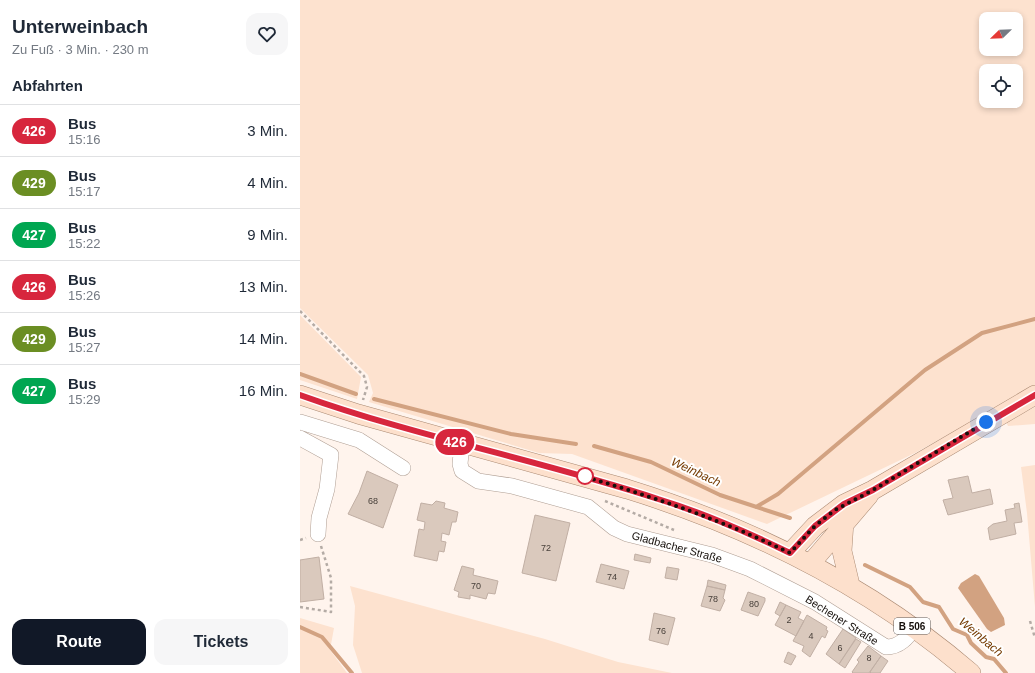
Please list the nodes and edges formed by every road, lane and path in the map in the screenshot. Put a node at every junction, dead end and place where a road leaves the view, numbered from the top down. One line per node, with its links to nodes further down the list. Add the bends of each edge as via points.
1 (300, 311): 4 (path, via 364,376 367,387)
2 (1035, 395): 9 (main road)
3 (300, 396): 4 (main road, B 506)
4 (358, 414): 7 (main road, B 506)
5 (300, 422): 8 (lane, via 359,440)
6 (300, 438): 11 (lane, via 331,455)
7 (462, 444): 12 (main road, B 506, via 659,499 714,519); 15 (lane, Gladbacher Straße, via 462,472 478,481 519,488 588,507 614,528 627,534 712,555 750,569)
8 (403, 468)
9 (873, 490): 10 (main road); 12 (main road, via 826,516)
10 (844, 522): 13 (main road); 14 (main road, via 842,551)
11 (318, 534): 16 (path, via 331,578 331,612)
12 (790, 553): 13 (main road, B 506)
13 (810, 563): 14 (main road, B 506)
14 (850, 585): 18 (main road, B 506)
15 (786, 587): 18 (lane, Bechener Straße, via 886,647 904,641)
16 (300, 607)
17 (1030, 621): 19 (path)
18 (915, 627): 20 (main road, B 506)
19 (1035, 638)
20 (971, 673)

